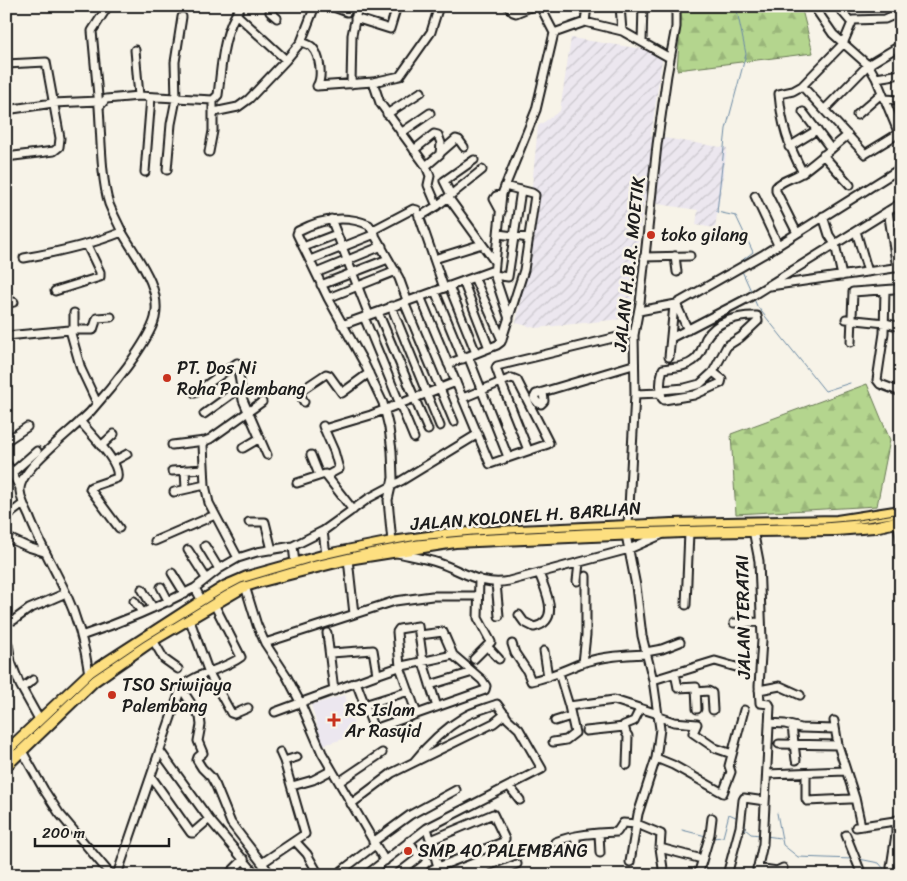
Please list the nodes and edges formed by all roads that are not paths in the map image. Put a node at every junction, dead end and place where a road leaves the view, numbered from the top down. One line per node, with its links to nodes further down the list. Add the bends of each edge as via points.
1 (108, 6): 51 (street, via 92,31)
2 (241, 6): 20 (street)
3 (273, 6): 23 (street, via 270,12)
4 (315, 6): 29 (street)
5 (331, 6): 19 (street)
6 (358, 6): 24 (street)
7 (397, 6): 24 (street, via 390,29)
8 (439, 6): 40 (street, via 431,32 404,72 396,78)
9 (508, 6): 10 (street, via 516,13)
10 (532, 6)
11 (540, 6): 28 (street)
12 (587, 6): 25 (street)
13 (620, 6): 27 (street)
14 (643, 6): 30 (street)
15 (676, 6): 34 (street, JALAN H.B.R. MOETIK)
16 (893, 6): 21 (street)
17 (838, 7): 26 (street)
18 (815, 8): 31 (street)
19 (347, 12)
20 (236, 14): 35 (street); 48 (street, via 224,46 218,95)
21 (898, 14): 26 (street)
22 (182, 17): 47 (street, via 175,62)
23 (277, 18)
24 (354, 18): 41 (street)
25 (585, 22): 27 (street); 28 (street)
26 (851, 22): 31 (street)
27 (622, 31): 30 (street)
28 (554, 33): 79 (street, via 536,110)
29 (301, 42): 35 (street); 41 (street, via 312,47 316,54 320,79 317,86)
30 (642, 42): 34 (street)
31 (843, 44): 37 (street); 42 (street)
32 (901, 45): 37 (street)
33 (135, 50): 44 (street)
34 (670, 58): 108 (street, JALAN H.B.R. MOETIK, via 656,145)
35 (286, 60): 54 (street, via 238,107)
36 (6, 64): 50 (street, via 46,62)
37 (868, 66): 39 (street); 52 (street)
38 (901, 74): 39 (street)
39 (876, 78): 45 (street)
40 (373, 82): 41 (street); 57 (street, via 377,99)
41 (351, 84)
42 (802, 86): 52 (street); 63 (street, via 779,95)
43 (421, 92): 57 (street)
44 (139, 96): 46 (street); 51 (street, via 109,98)
45 (883, 96): 49 (street); 58 (street); 62 (street)
46 (151, 97): 47 (street); 76 (street)
47 (176, 99): 48 (street); 74 (street)
48 (213, 100): 54 (street)
49 (901, 100)
50 (53, 103): 51 (street); 53 (street); 70 (street, via 60,138 57,150)
51 (99, 104): 91 (street, via 109,204)
52 (825, 109): 61 (street)
53 (6, 110)
54 (214, 112): 67 (street)
55 (803, 112): 59 (street)
56 (430, 113): 60 (street)
57 (387, 114): 60 (street)
58 (857, 115)
59 (817, 130): 63 (street); 65 (street)
60 (401, 132): 66 (street)
61 (848, 135): 62 (street, via 866,154); 65 (street)
62 (900, 135)
63 (789, 146): 77 (street)
64 (464, 147): 68 (street, via 456,139)
65 (831, 149): 69 (street)
66 (414, 150): 68 (street, via 436,134); 72 (street)
67 (209, 152)
68 (440, 153): 72 (street)
69 (823, 155): 77 (street); 78 (street)
70 (6, 157)
71 (474, 160): 81 (street, via 444,181)
72 (426, 166): 84 (street, via 430,176 428,185)
73 (901, 168): 86 (street)
74 (167, 170)
75 (482, 170): 81 (street)
76 (144, 172)
77 (803, 173): 93 (street, via 776,188)
78 (850, 185)
79 (505, 186): 80 (street); 95 (street)
80 (521, 190): 97 (street); 98 (street, via 535,195)
81 (449, 196): 84 (street); 99 (street)
82 (755, 196): 102 (street)
83 (901, 203): 85 (street)
84 (437, 206): 87 (street)
85 (888, 211): 90 (street); 114 (street)
86 (823, 216): 89 (street); 96 (street)
87 (419, 217): 92 (street, via 417,210 413,209); 112 (street)
88 (331, 219): 92 (street, via 356,220 369,225); 94 (street); 104 (street, via 298,231)
89 (815, 222): 93 (street); 96 (street)
90 (856, 231): 100 (street); 118 (street)
91 (122, 232): 101 (street); 183 (street, via 151,283 155,298 154,319 131,361)
92 (374, 232): 103 (street); 105 (street)
93 (797, 233): 102 (street)
94 (337, 234): 104 (street); 105 (street)
95 (498, 234): 97 (street); 115 (street)
96 (829, 235): 100 (street)
97 (515, 236): 98 (street); 115 (street, via 508,278)
98 (529, 238): 146 (street, via 524,270)
99 (482, 244): 112 (street); 115 (street)
100 (835, 244): 121 (street); 127 (street)
101 (86, 245): 109 (street); 130 (street, via 100,277)
102 (778, 245): 136 (street)
103 (382, 246): 110 (street); 111 (street)
104 (303, 247): 113 (street)
105 (342, 247): 110 (street); 113 (street)
106 (675, 256): 107 (street); 108 (street); 117 (street)
107 (690, 256)
108 (644, 257): 135 (street, JALAN H.B.R. MOETIK)
109 (24, 258)
110 (347, 259): 119 (street); 120 (street)
111 (388, 259): 116 (street); 120 (street)
112 (434, 259): 126 (street)
113 (310, 260): 119 (street)
114 (899, 268): 118 (street)
115 (494, 269): 122 (street); 146 (street)
116 (396, 271): 125 (street); 134 (street)
117 (677, 272)
118 (868, 272): 121 (street)
119 (316, 273): 124 (street)
120 (352, 273): 124 (street); 125 (street)
121 (842, 276): 127 (street)
122 (474, 277): 123 (street); 157 (street)
123 (462, 281): 126 (street); 159 (street)
124 (322, 285): 133 (street)
125 (358, 286): 133 (street); 142 (street)
126 (446, 287): 131 (street); 160 (street)
127 (767, 287): 153 (street)
128 (894, 289): 129 (street)
129 (885, 290): 147 (street, via 853,292); 148 (street)
130 (55, 291)
131 (435, 291): 132 (street); 162 (street)
132 (420, 296): 134 (street); 163 (street)
133 (328, 298): 149 (street)
134 (406, 301): 137 (street); 171 (street)
135 (640, 303): 138 (street); 139 (street, JALAN H.B.R. MOETIK)
136 (675, 304): 138 (street); 143 (street)
137 (390, 306): 140 (street); 177 (street)
138 (656, 307): 139 (street)
139 (639, 311): 154 (street, JALAN H.B.R. MOETIK)
140 (378, 312): 142 (street); 179 (street)
141 (74, 313): 152 (street)
142 (366, 316): 149 (street); 184 (street)
143 (677, 316): 153 (street); 156 (street)
144 (111, 317): 152 (street, via 97,318 93,330)
145 (741, 318): 150 (street); 150 (street, via 758,316 758,321); 174 (street, via 731,318 709,334 694,360 684,366 663,369)
146 (509, 319): 157 (street)
147 (850, 319): 148 (street); 158 (street)
148 (885, 323): 151 (street); 175 (street, via 877,380)
149 (342, 325): 165 (street)
150 (750, 328): 166 (street, via 726,348)
151 (901, 328)
152 (72, 330): 155 (street); 183 (street, via 81,369)
153 (688, 330): 156 (street)
154 (634, 332): 164 (street, JALAN H.B.R. MOETIK); 168 (street, via 497,366)
155 (6, 336)
156 (671, 338): 161 (street)
157 (502, 340): 159 (street)
158 (851, 342)
159 (489, 348): 160 (street)
160 (476, 353): 162 (street)
161 (669, 357)
162 (465, 358): 163 (street); 172 (street)
163 (448, 364): 167 (street)
164 (633, 365): 173 (street); 178 (street, JALAN H.B.R. MOETIK)
165 (370, 373): 182 (street, via 342,393 326,374 299,392); 185 (street)
166 (711, 374): 169 (street); 169 (street, via 722,380); 174 (street, via 692,387)
167 (456, 382): 171 (street); 180 (street)
168 (501, 382): 172 (street); 202 (street); 202 (street, via 516,379 549,441)
169 (712, 386): 174 (street, via 689,396 663,400)
170 (240, 388): 176 (street, via 237,363); 186 (street); 187 (street)
171 (440, 388): 177 (street); 189 (street)
172 (482, 390): 180 (street); 207 (street)
173 (544, 392)
174 (661, 392): 178 (street)
175 (901, 392)
176 (195, 393)
177 (426, 393): 179 (street); 190 (street)
178 (635, 394): 231 (street, JALAN H.B.R. MOETIK)
179 (414, 398): 184 (street); 192 (street)
180 (462, 398): 194 (street)
181 (262, 402): 186 (street)
182 (304, 402)
183 (97, 403): 188 (street)
184 (401, 404): 185 (street); 196 (street)
185 (385, 410): 215 (street, via 323,427 339,469); 218 (street, via 392,451)
186 (247, 412): 195 (street); 198 (street)
187 (204, 414)
188 (80, 421): 200 (street); 219 (street, via 34,464 24,476)
189 (454, 422)
190 (440, 426)
191 (27, 427): 197 (street)
192 (428, 430)
193 (114, 434): 200 (street)
194 (478, 434): 207 (street, via 490,464); 218 (street)
195 (260, 438): 201 (street); 205 (street)
196 (414, 438)
197 (6, 441)
198 (205, 441): 199 (street); 210 (street, via 202,449)
199 (172, 444)
200 (101, 446): 208 (street)
201 (243, 448)
202 (528, 450): 207 (street)
203 (37, 451): 213 (street)
204 (126, 454): 208 (street)
205 (267, 455)
206 (312, 455): 214 (street)
207 (508, 457)
208 (114, 461): 230 (street, via 118,473 116,478 90,489)
209 (6, 462): 213 (street)
210 (204, 469): 211 (street); 217 (street)
211 (185, 470): 212 (street); 220 (street)
212 (172, 471)
213 (13, 472): 219 (street)
214 (319, 475): 215 (street); 216 (street)
215 (328, 476): 223 (street)
216 (298, 483)
217 (205, 484): 220 (street); 225 (street)
218 (392, 486): 223 (street); 241 (street, via 388,500)
219 (20, 489): 222 (street)
220 (186, 489): 221 (street)
221 (174, 492)
222 (23, 504): 226 (street); 245 (street)
223 (353, 510): 233 (street)
224 (901, 511): 227 (highway, JALAN KOLONEL H. BARLIAN)
225 (215, 516): 237 (street); 247 (street)
226 (6, 517)
227 (878, 520): 229 (highway); 231 (highway, JALAN KOLONEL H. BARLIAN, via 739,522); 232 (highway, via 836,530)
228 (250, 522): 244 (street, via 262,520 266,523)
229 (899, 522): 238 (street)
230 (119, 528)
231 (627, 530): 235 (highway); 241 (highway, via 475,537); 242 (street, JALAN H.B.R. MOETIK)
232 (754, 530): 234 (highway); 278 (street, JALAN TERATAI, via 759,561)
233 (323, 531): 240 (street); 246 (street)
234 (689, 532): 235 (highway); 270 (street)
235 (662, 534): 242 (street)
236 (6, 537): 245 (street)
237 (155, 541)
238 (901, 545)
239 (205, 546): 251 (street)
240 (293, 546): 244 (street); 249 (street)
241 (391, 547): 246 (highway, JALAN KOLONEL H. BARLIAN); 248 (highway); 256 (street)
242 (629, 549): 250 (street); 291 (street, JALAN H.B.R. MOETIK)
243 (188, 550): 255 (street)
244 (272, 550): 247 (street)
245 (44, 552): 263 (street)
246 (326, 554): 249 (highway, JALAN KOLONEL H. BARLIAN)
247 (238, 558): 251 (street)
248 (348, 559): 259 (highway); 273 (street)
249 (296, 563): 267 (highway, JALAN KOLONEL H. BARLIAN, via 247,577)
250 (579, 563): 253 (street); 257 (street)
251 (219, 569): 255 (street)
252 (172, 573): 264 (street)
253 (539, 573): 258 (street); 274 (street, via 550,606 548,616 534,627)
254 (586, 576): 297 (street, via 586,635)
255 (206, 578): 261 (street)
256 (479, 579): 258 (street); 265 (street)
257 (577, 581)
258 (496, 583): 275 (street)
259 (245, 586): 269 (highway); 285 (street)
260 (161, 587): 268 (street)
261 (194, 588): 264 (street); 267 (street)
262 (142, 589): 271 (street)
263 (66, 593): 277 (street, via 29,609); 282 (street)
264 (185, 594): 268 (street)
265 (478, 596): 273 (street, via 406,598); 288 (street, via 478,618 491,642)
266 (134, 601): 272 (street)
267 (202, 601): 304 (highway, JALAN KOLONEL H. BARLIAN)
268 (169, 602): 271 (street)
269 (214, 604): 276 (highway); 302 (street, via 241,657)
270 (686, 605)
271 (153, 608): 272 (street)
272 (142, 612): 282 (street)
273 (354, 614): 285 (street)
274 (519, 615)
275 (499, 616)
276 (189, 618): 283 (highway); 302 (street)
277 (14, 620)
278 (760, 622): 279 (street); 315 (street, JALAN TERATAI)
279 (734, 623)
280 (327, 633): 290 (street)
281 (420, 635): 292 (street, via 443,632); 296 (street); 298 (street, via 417,625 398,630)
282 (81, 636): 304 (street)
283 (153, 640): 300 (street, via 164,659); 343 (highway, via 94,682)
284 (680, 642): 291 (street)
285 (265, 643): 319 (street)
286 (8, 644): 295 (street)
287 (512, 644): 307 (street, via 530,681)
288 (487, 646): 293 (street); 294 (street)
289 (544, 651): 307 (street)
290 (331, 653): 305 (street, via 373,650); 314 (street)
291 (647, 653): 297 (street); 309 (street, JALAN H.B.R. MOETIK)
292 (453, 655): 296 (street); 301 (street)
293 (474, 659)
294 (499, 659)
295 (8, 662): 312 (street)
296 (422, 662): 298 (street); 311 (street)
297 (582, 663): 306 (street)
298 (400, 667): 305 (street); 316 (street)
299 (736, 667): 303 (street, via 717,661)
300 (178, 669)
301 (473, 672): 311 (street); 322 (street, via 485,684 484,691)
302 (209, 673): 313 (street, via 190,680); 323 (street, via 232,714)
303 (675, 673): 309 (street); 317 (street, via 678,687 695,686)
304 (89, 674): 333 (highway, JALAN KOLONEL H. BARLIAN)
305 (377, 674): 310 (street)
306 (559, 674): 307 (street); 321 (street)
307 (548, 677)
308 (33, 680): 312 (street)
309 (653, 680): 331 (street, JALAN H.B.R. MOETIK)
310 (356, 682): 314 (street); 320 (street)
311 (430, 685): 322 (street)
312 (22, 688): 333 (street)
313 (181, 688): 344 (street); 391 (street, via 201,720 198,741 203,753 197,760 216,786 231,823)
314 (334, 690): 319 (street)
315 (759, 690): 318 (street, via 780,686); 335 (street, JALAN TERATAI, via 760,703 770,705)
316 (409, 691): 320 (street); 329 (street)
317 (696, 692): 325 (street); 326 (street, via 712,693)
318 (800, 695)
319 (300, 702): 328 (street); 356 (street)
320 (364, 705): 329 (street, via 373,729)
321 (569, 706): 324 (street, via 612,699); 332 (street)
322 (438, 707): 329 (street)
323 (248, 708)
324 (640, 709): 331 (street); 337 (street, via 634,721)
325 (696, 709)
326 (714, 710)
327 (744, 710): 348 (street)
328 (275, 712)
329 (417, 714)
330 (505, 714): 353 (street, via 494,723); 353 (street, via 497,704 464,716 427,746); 363 (street, via 519,729 542,769)
331 (659, 715): 348 (street, via 674,722 697,724 693,733 717,749); 350 (street, JALAN H.B.R. MOETIK)
332 (571, 716): 334 (street); 339 (street, via 574,734 566,740)
333 (40, 721): 345 (highway, JALAN KOLONEL H. BARLIAN)
334 (555, 721)
335 (770, 723): 336 (street); 359 (street)
336 (792, 726): 341 (street, via 835,725); 342 (street)
337 (624, 727): 338 (street); 355 (street, via 628,736)
338 (586, 731)
339 (553, 742)
340 (780, 744): 342 (street)
341 (838, 745): 342 (street); 357 (street)
342 (794, 746): 351 (street)
343 (22, 751): 354 (highway); 399 (street, via 59,813)
344 (160, 751): 360 (street); 371 (street)
345 (6, 752)
346 (280, 752): 352 (street)
347 (382, 752): 361 (street)
348 (732, 754): 350 (street, via 731,772 723,793)
349 (297, 756): 352 (street)
350 (656, 758): 374 (street, JALAN H.B.R. MOETIK)
351 (796, 760)
352 (284, 761): 362 (street)
353 (414, 762): 368 (street, via 392,773)
354 (9, 763)
355 (627, 765)
356 (332, 770): 361 (street); 362 (street)
357 (845, 771): 358 (street); 365 (street)
358 (806, 773): 359 (street); 365 (street, via 807,802)
359 (767, 774): 367 (street)
360 (152, 778): 371 (street, via 190,833); 400 (street)
361 (339, 782): 368 (street)
362 (292, 786): 380 (street, via 305,833)
363 (509, 786): 366 (street); 369 (street)
364 (456, 790): 383 (street, via 410,815)
365 (855, 798): 372 (street, via 859,826)
366 (520, 800)
367 (765, 801): 397 (street, via 763,844); 410 (street, via 744,798)
368 (351, 804): 383 (street)
369 (468, 808): 373 (street); 375 (street)
370 (712, 818): 388 (street)
371 (209, 819): 387 (street)
372 (898, 820): 394 (street)
373 (474, 821): 379 (street); 393 (street, via 494,814 505,841)
374 (637, 824): 376 (street, via 623,823 617,832); 384 (street, via 661,834); 390 (street, JALAN H.B.R. MOETIK)
375 (427, 828): 379 (street); 381 (street)
376 (599, 833): 378 (street); 386 (street)
377 (846, 835): 411 (street)
378 (576, 837): 382 (street, via 569,836); 385 (street)
379 (431, 840): 393 (street)
380 (295, 841): 391 (street); 403 (street)
381 (409, 841): 389 (street); 405 (street, via 419,857)
382 (555, 842)
383 (374, 843): 389 (street); 398 (street)
384 (660, 848): 388 (street); 408 (street)
385 (576, 850)
386 (600, 853)
387 (244, 859): 396 (street); 401 (street)
388 (702, 859): 409 (street)
389 (385, 861): 404 (street)
390 (630, 862)
391 (262, 863): 402 (street)
392 (517, 864): 407 (street)
393 (438, 866): 406 (street, via 432,869)
394 (891, 867)
395 (783, 868): 397 (street)
396 (253, 871)
397 (756, 871)
398 (340, 872)
399 (111, 875)
400 (117, 875)
401 (228, 875)
402 (271, 875)
403 (319, 875)
404 (366, 875)
405 (396, 875)
406 (432, 875)
407 (490, 875)
408 (664, 875)
409 (698, 875)
410 (727, 875)
411 (862, 875)

